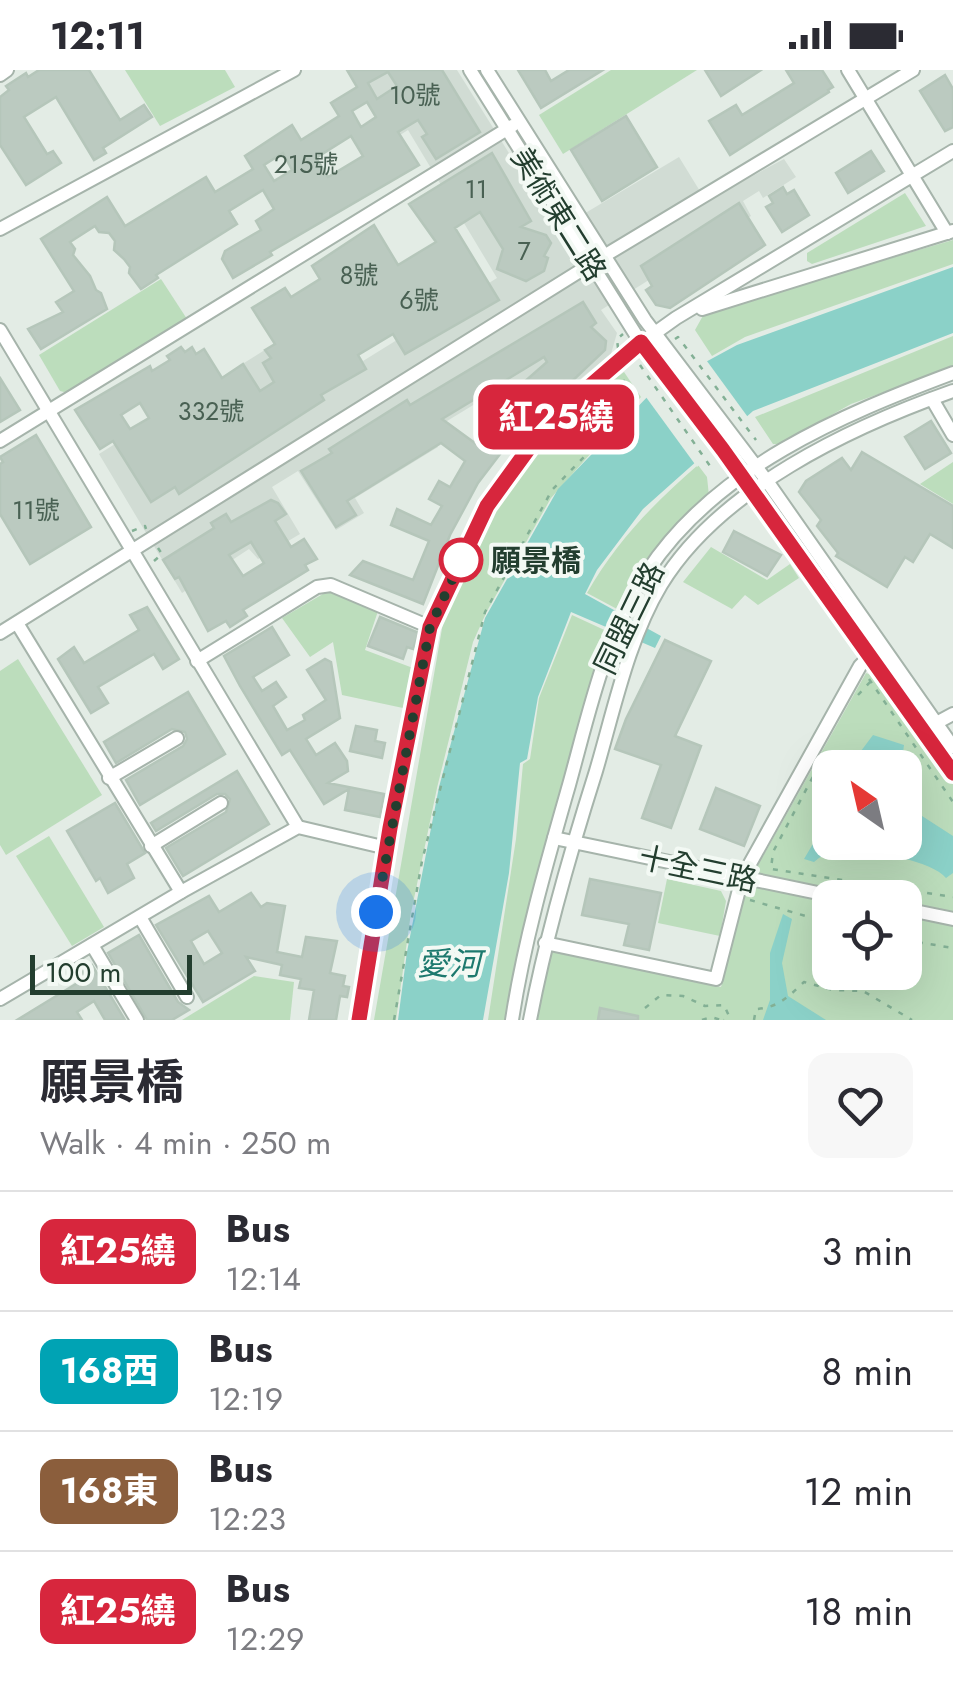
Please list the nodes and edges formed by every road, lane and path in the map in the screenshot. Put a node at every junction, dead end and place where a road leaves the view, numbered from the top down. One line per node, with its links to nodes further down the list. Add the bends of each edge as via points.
1 (8, 70): 7 (street)
2 (294, 70): 12 (street)
3 (470, 70): 9 (street, 美術東二路)
4 (487, 70): 9 (street, 美術東二路)
5 (848, 70): 8 (street)
6 (914, 70): 8 (street)
7 (0, 74)
8 (866, 99): 11 (street); 14 (street)
9 (512, 126): 14 (street, 美術東二路); 15 (street, 美術東二路); 26 (street)
10 (953, 152): 11 (street)
11 (913, 176): 13 (street); 16 (street)
12 (0, 230)
13 (950, 232): 16 (street)
14 (604, 256): 15 (street); 18 (street, 美術東二路)
15 (590, 266): 20 (street, 美術東二路); 37 (street)
16 (680, 316): 18 (street)
17 (0, 330): 26 (street)
18 (654, 333): 20 (street); 31 (street, 美術東二路)
19 (678, 337): 28 (path)
20 (641, 342): 21 (street, 美術東二路); 39 (street, via 532,444 487,506)
21 (645, 361): 30 (path); 32 (street, 美術東二路)
22 (618, 373): 78 (path, via 638,401 552,490 485,612 422,861)
23 (953, 373): 31 (street, 同盟三路, via 840,418)
24 (953, 391): 25 (street, 同盟三路)
25 (932, 399): 27 (street); 33 (street, 同盟三路, via 856,430)
26 (48, 412): 29 (street); 37 (street)
27 (953, 435)
28 (756, 440)
29 (0, 442)
30 (710, 466)
31 (757, 468): 32 (street, 同盟三路); 33 (street)
32 (742, 478): 34 (street); 35 (street, 同盟三路)
33 (767, 481): 34 (street, 同盟三路); 41 (street)
34 (753, 492): 36 (street, 同盟三路); 42 (street)
35 (680, 531): 36 (street); 55 (street, 同盟三路, via 644,574 620,623)
36 (695, 542): 56 (street, 同盟三路, via 650,606)
37 (133, 553): 38 (street); 43 (street)
38 (17, 623): 40 (street); 51 (street)
39 (430, 627): 43 (street, via 331,586 317,587); 58 (street)
40 (0, 633)
41 (882, 647): 42 (street); 46 (street)
42 (868, 656): 46 (street); 59 (street)
43 (197, 661): 54 (street)
44 (853, 702): 52 (path, via 870,680)
45 (953, 714): 46 (street)
46 (930, 727): 49 (street); 50 (street)
47 (177, 738): 51 (street)
48 (831, 743): 62 (path, via 771,869)
49 (953, 747)
50 (953, 773)
51 (109, 778): 57 (street)
52 (953, 802)
53 (221, 803): 57 (street)
54 (298, 827): 58 (street); 60 (street)
55 (554, 838): 56 (street, 十全三路); 79 (street, 同盟三路)
56 (574, 843): 59 (street, 十全三路); 68 (street, 同盟三路)
57 (151, 846): 60 (street)
58 (387, 848): 77 (street)
59 (742, 878): 61 (street, 十全三路); 68 (street, via 716,979)
60 (181, 892): 65 (street)
61 (812, 892)
62 (953, 897)
63 (743, 898): 66 (path)
64 (922, 913): 67 (street)
65 (140, 917): 70 (street); 73 (street)
66 (812, 918)
67 (953, 918)
68 (545, 943): 80 (street, 同盟三路)
69 (922, 943): 71 (path)
70 (92, 944): 74 (street); 76 (street)
71 (953, 948)
72 (863, 991): 83 (path, via 804,982 784,1001 756,1009); 84 (path)
73 (187, 996)
74 (0, 999)
75 (645, 1008): 82 (path, via 661,995 683,996 724,1006)
76 (137, 1020)
77 (359, 1020)
78 (394, 1020)
79 (512, 1020)
80 (530, 1020)
81 (702, 1020): 82 (path)
82 (723, 1020)
83 (754, 1020)
84 (912, 1020)

